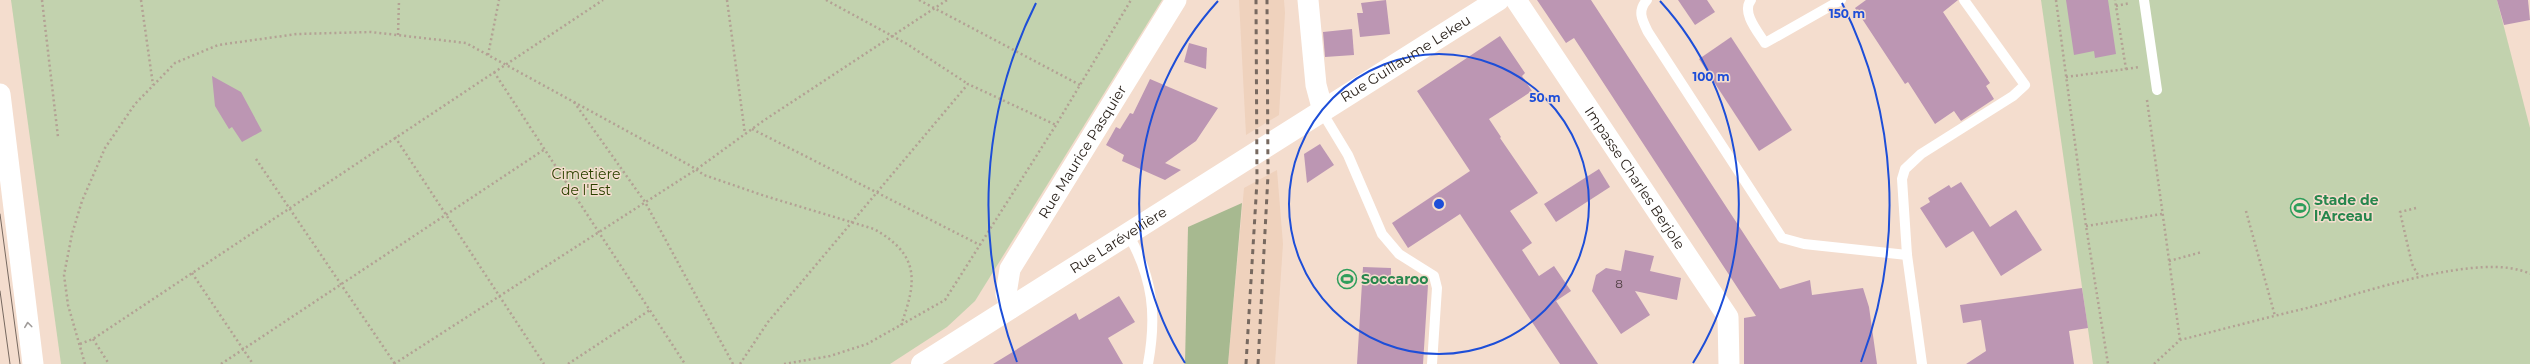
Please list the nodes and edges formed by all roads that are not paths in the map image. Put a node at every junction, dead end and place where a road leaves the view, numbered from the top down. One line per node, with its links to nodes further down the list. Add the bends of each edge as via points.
1 (1176, 0): 15 (street, Rue Maurice Pasquier, via 1010,269 1006,294)
2 (1308, 0): 12 (street)
3 (1498, 0): 12 (street, Rue Guillaume Lekeu)
4 (1516, 0): 20 (street, Impasse Charles Berjole, via 1728,317)
5 (1648, 0): 14 (lane, via 1641,9 1641,18 1648,32 1782,238 1804,244)
6 (1751, 0): 7 (lane, via 1747,5 1747,11 1765,43)
7 (1841, 0)
8 (1964, 0): 14 (lane, via 2025,85 2013,96 1921,154 1905,169 1902,179)
9 (2144, 0): 10 (lane)
10 (2157, 90)
11 (0, 94): 16 (street, one-way to 11)
12 (1320, 114): 13 (street, Rue Larévellière); 19 (lane, via 1348,156 1382,234 1399,254 1434,276 1437,288)
13 (1128, 234): 15 (street, Rue Larévellière); 18 (lane, via 1148,277 1154,334)
14 (1907, 255): 21 (lane)
15 (1011, 308): 17 (street, Rue Larévellière)
16 (34, 364)
17 (922, 364)
18 (1148, 364)
19 (1432, 364)
20 (1729, 364)
21 (1922, 364)

